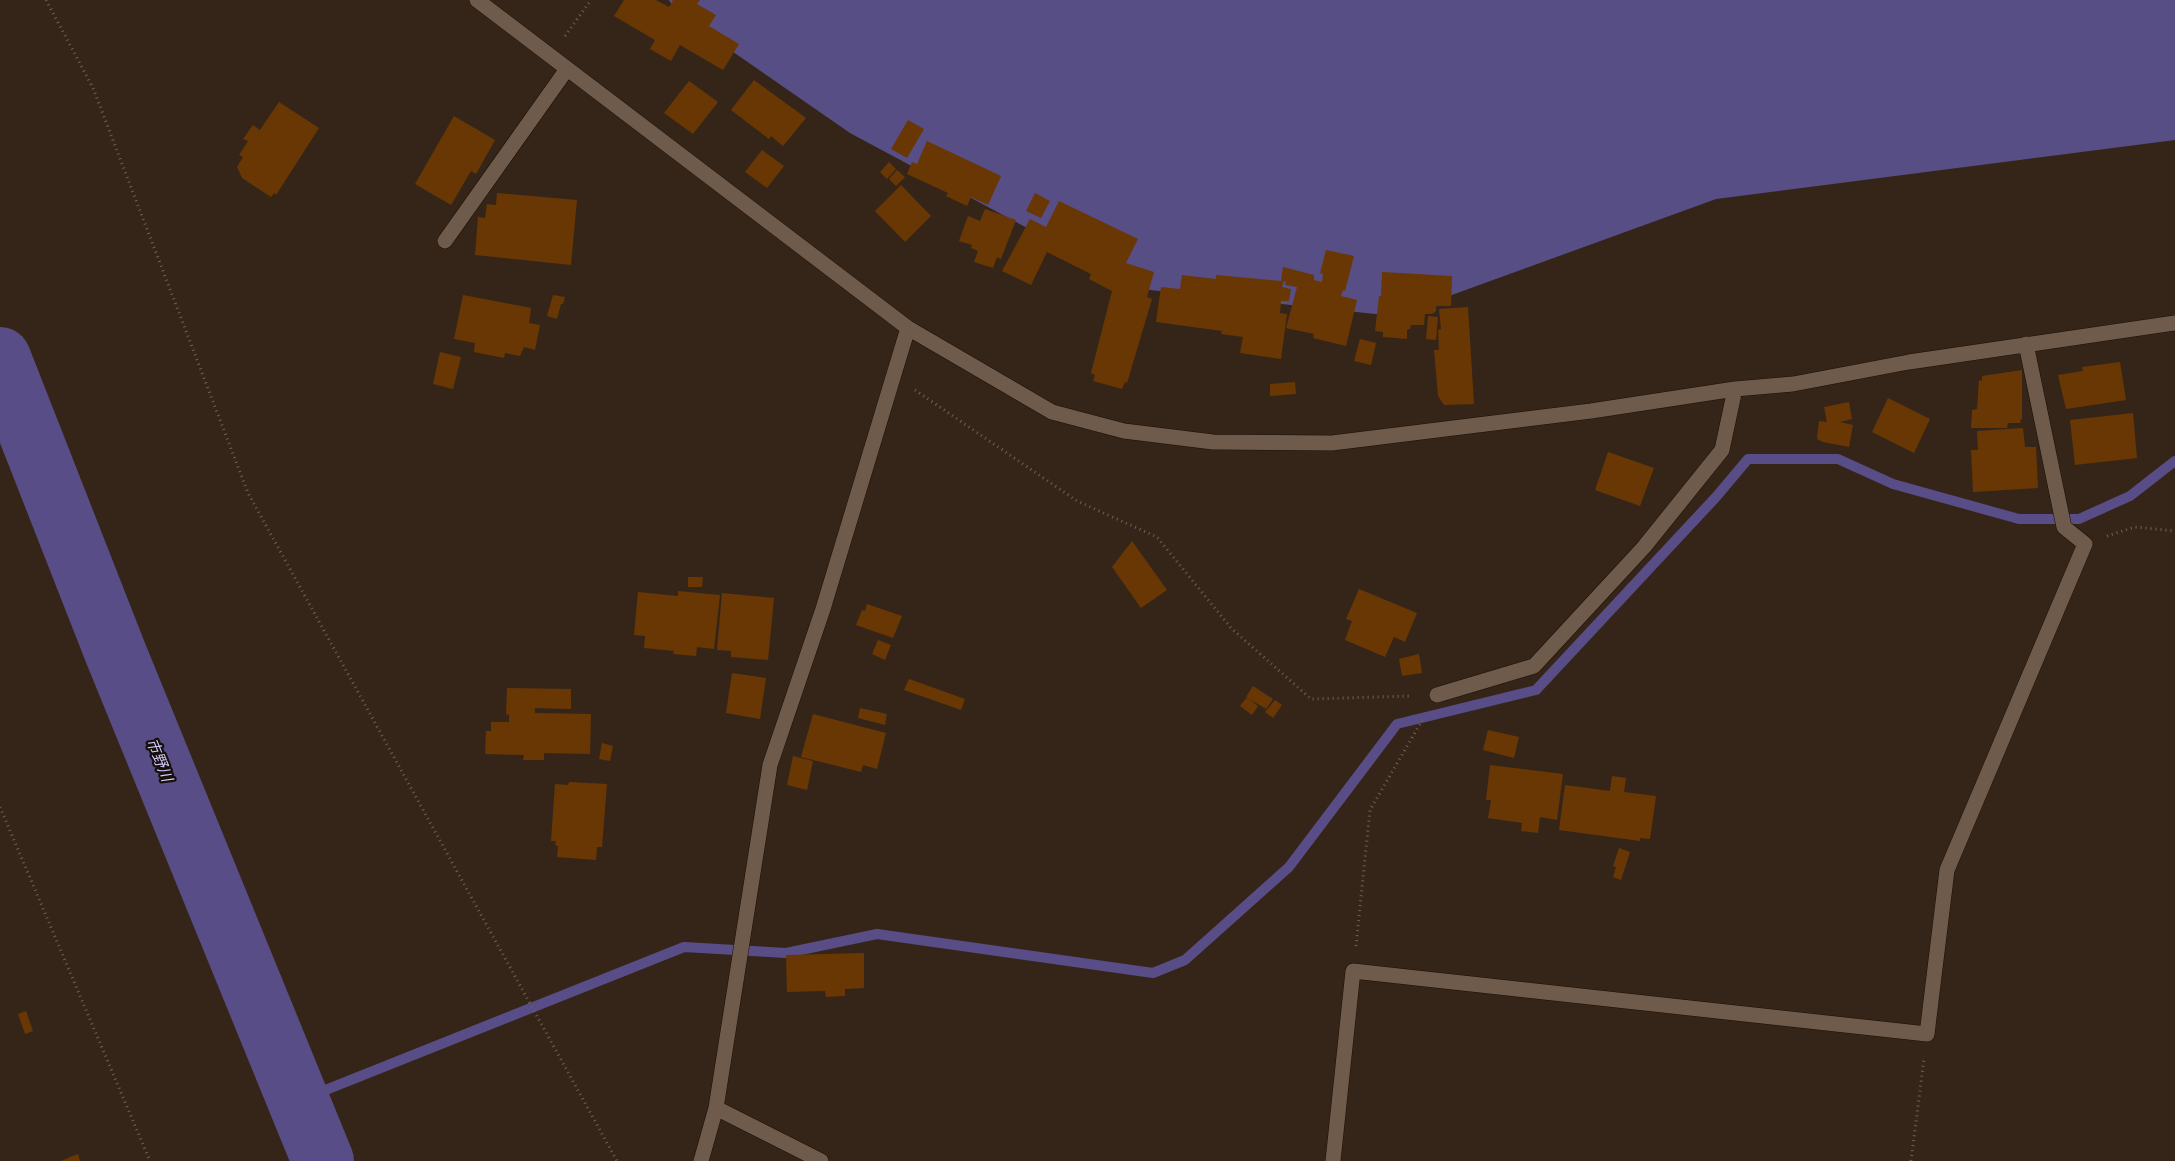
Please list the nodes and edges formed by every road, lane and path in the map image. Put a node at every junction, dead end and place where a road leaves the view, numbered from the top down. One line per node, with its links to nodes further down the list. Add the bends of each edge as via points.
1 (46, 0): 20 (path, via 92,88 248,493)
2 (477, 0): 4 (street)
3 (591, 0): 4 (path)
4 (551, 57): 5 (street)
5 (568, 69): 6 (street); 8 (street)
6 (446, 241)
7 (2175, 323): 9 (street)
8 (908, 328): 10 (street); 11 (street, via 1052,412 1124,431 1213,442 1332,443)
9 (2026, 344): 11 (street, via 1793,384); 13 (street, via 2064,527)
10 (894, 376): 14 (path, via 1077,501 1157,537 1232,628 1311,699); 18 (street, via 823,609 770,765)
11 (1735, 389): 14 (street, via 1722,450 1644,547 1534,666)
12 (2175, 531): 13 (path, via 2134,527)
13 (2085, 544): 17 (street, via 1947,870)
14 (1437, 695): 16 (path, via 1370,810)
15 (0, 807): 19 (path)
16 (1353, 971): 17 (street); 23 (street)
17 (1927, 1034): 24 (path)
18 (716, 1108): 21 (street); 22 (street)
19 (150, 1161)
20 (618, 1161)
21 (701, 1161)
22 (821, 1161)
23 (1333, 1161)
24 (1911, 1161)

